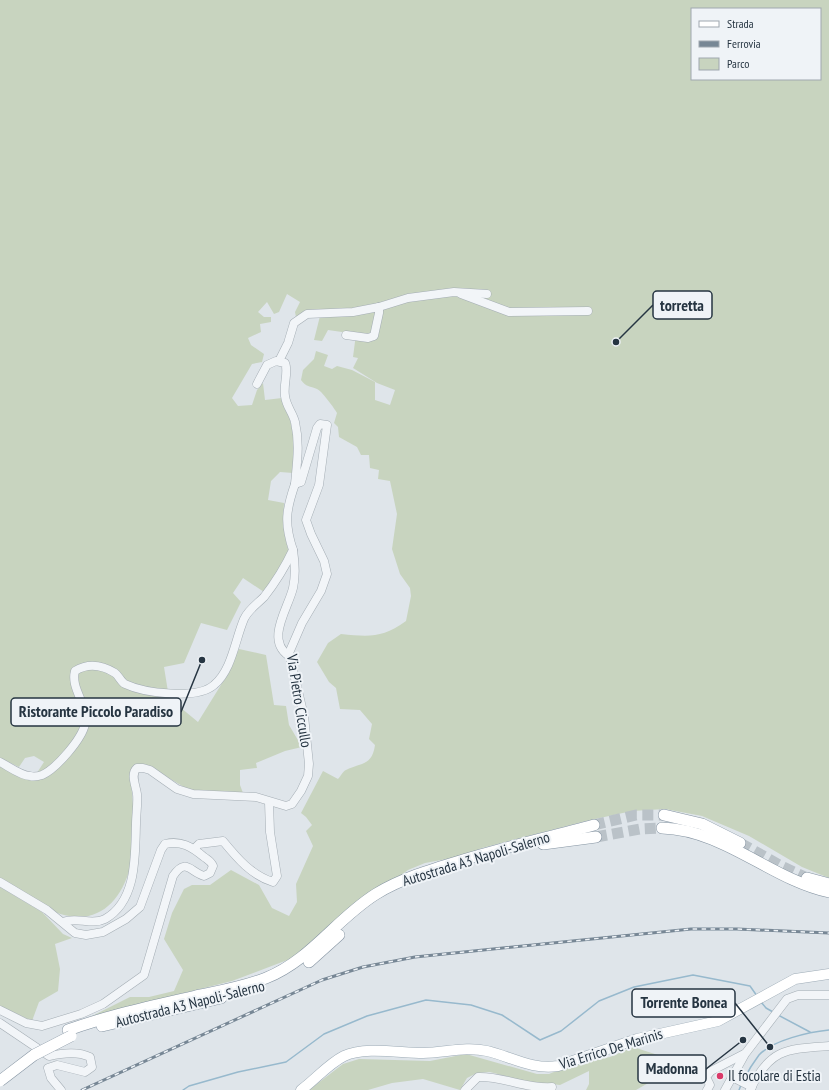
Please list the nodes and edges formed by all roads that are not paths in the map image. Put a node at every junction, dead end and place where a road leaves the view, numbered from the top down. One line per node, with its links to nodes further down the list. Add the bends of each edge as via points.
1 (458, 292): 2 (street); 3 (street, via 408,298); 4 (street, via 509,312)
2 (487, 294)
3 (379, 307): 5 (street, via 374,336 368,338); 6 (street, via 353,312 307,314 294,323)
4 (588, 311)
5 (346, 335)
6 (279, 360): 7 (street, via 267,365); 8 (street, via 285,363 285,398 295,423 298,446)
7 (257, 384)
8 (295, 484): 9 (street, via 287,516 287,530); 10 (street, Via Pietro Ciccullo, via 302,482 317,428 320,424 327,425 317,489 306,520 324,560 327,574 321,591 291,645)
9 (293, 550): 10 (street, via 293,589 278,637 282,652); 11 (street, via 285,567 264,597 248,613 224,673 214,685 204,691 171,693 124,683 116,674 101,667 84,666 75,671 73,679 83,705 86,723 73,746 52,769 41,776 28,777)
10 (289, 656): 12 (street, Via Pietro Ciccullo, via 304,716 309,769 305,783 290,806)
11 (0, 762)
12 (269, 802): 19 (street, via 270,832 277,876 273,882 260,878 236,857 223,841 198,844); 24 (street, Via Pietro Ciccullo, via 256,797 186,793 150,770 136,768 133,774 137,795 134,870 125,896 116,910 104,919 92,922 73,919)
13 (664, 815): 18 (highway, via 702,824)
14 (594, 825): 17 (highway, Autostrada A3 Napoli-Salerno)
15 (662, 828): 23 (highway, via 688,830 713,838 798,882)
16 (596, 837): 17 (highway, Autostrada A3 Napoli-Salerno)
17 (545, 840): 29 (highway, Autostrada A3 Napoli-Salerno, via 452,867 395,891 373,904 317,956 294,973 276,982 241,994)
18 (740, 843)
19 (194, 849): 24 (street, via 179,843 163,846 140,907 116,926 103,932 86,935 72,931); 27 (street, via 212,863 211,871 208,875 202,876 183,866 173,876 144,975 103,1004 42,1026 26,1023)
20 (807, 878): 22 (highway)
21 (0, 882): 24 (street)
22 (829, 884)
23 (829, 892)
24 (63, 922)
25 (829, 974): 38 (main road, Via Errico De Marinis, via 795,979 711,1023 608,1047 570,1063 545,1068 536,1067 474,1049 350,1054 342,1057)
26 (829, 995): 31 (street, via 791,997)
27 (0, 1010)
28 (0, 1023): 37 (street, via 49,1056 84,1054 90,1057 92,1067 85,1072 57,1064 48,1068 50,1078)
29 (69, 1033): 32 (highway, Autostrada A3 Napoli-Salerno, via 36,1045); 34 (highway, Autostrada A3 Napoli-Salerno, bridge)
30 (829, 1046): 36 (street, via 779,1053 761,1070)
31 (745, 1054): 33 (street); 40 (street, via 711,1071 706,1077 710,1085)
32 (0, 1072)
33 (732, 1077): 36 (street); 41 (street)
34 (0, 1081)
35 (552, 1087): 39 (street, via 540,1088 491,1077 478,1077)
36 (751, 1088)
37 (61, 1090)
38 (301, 1090)
39 (466, 1090)
40 (707, 1090)
41 (725, 1090)

